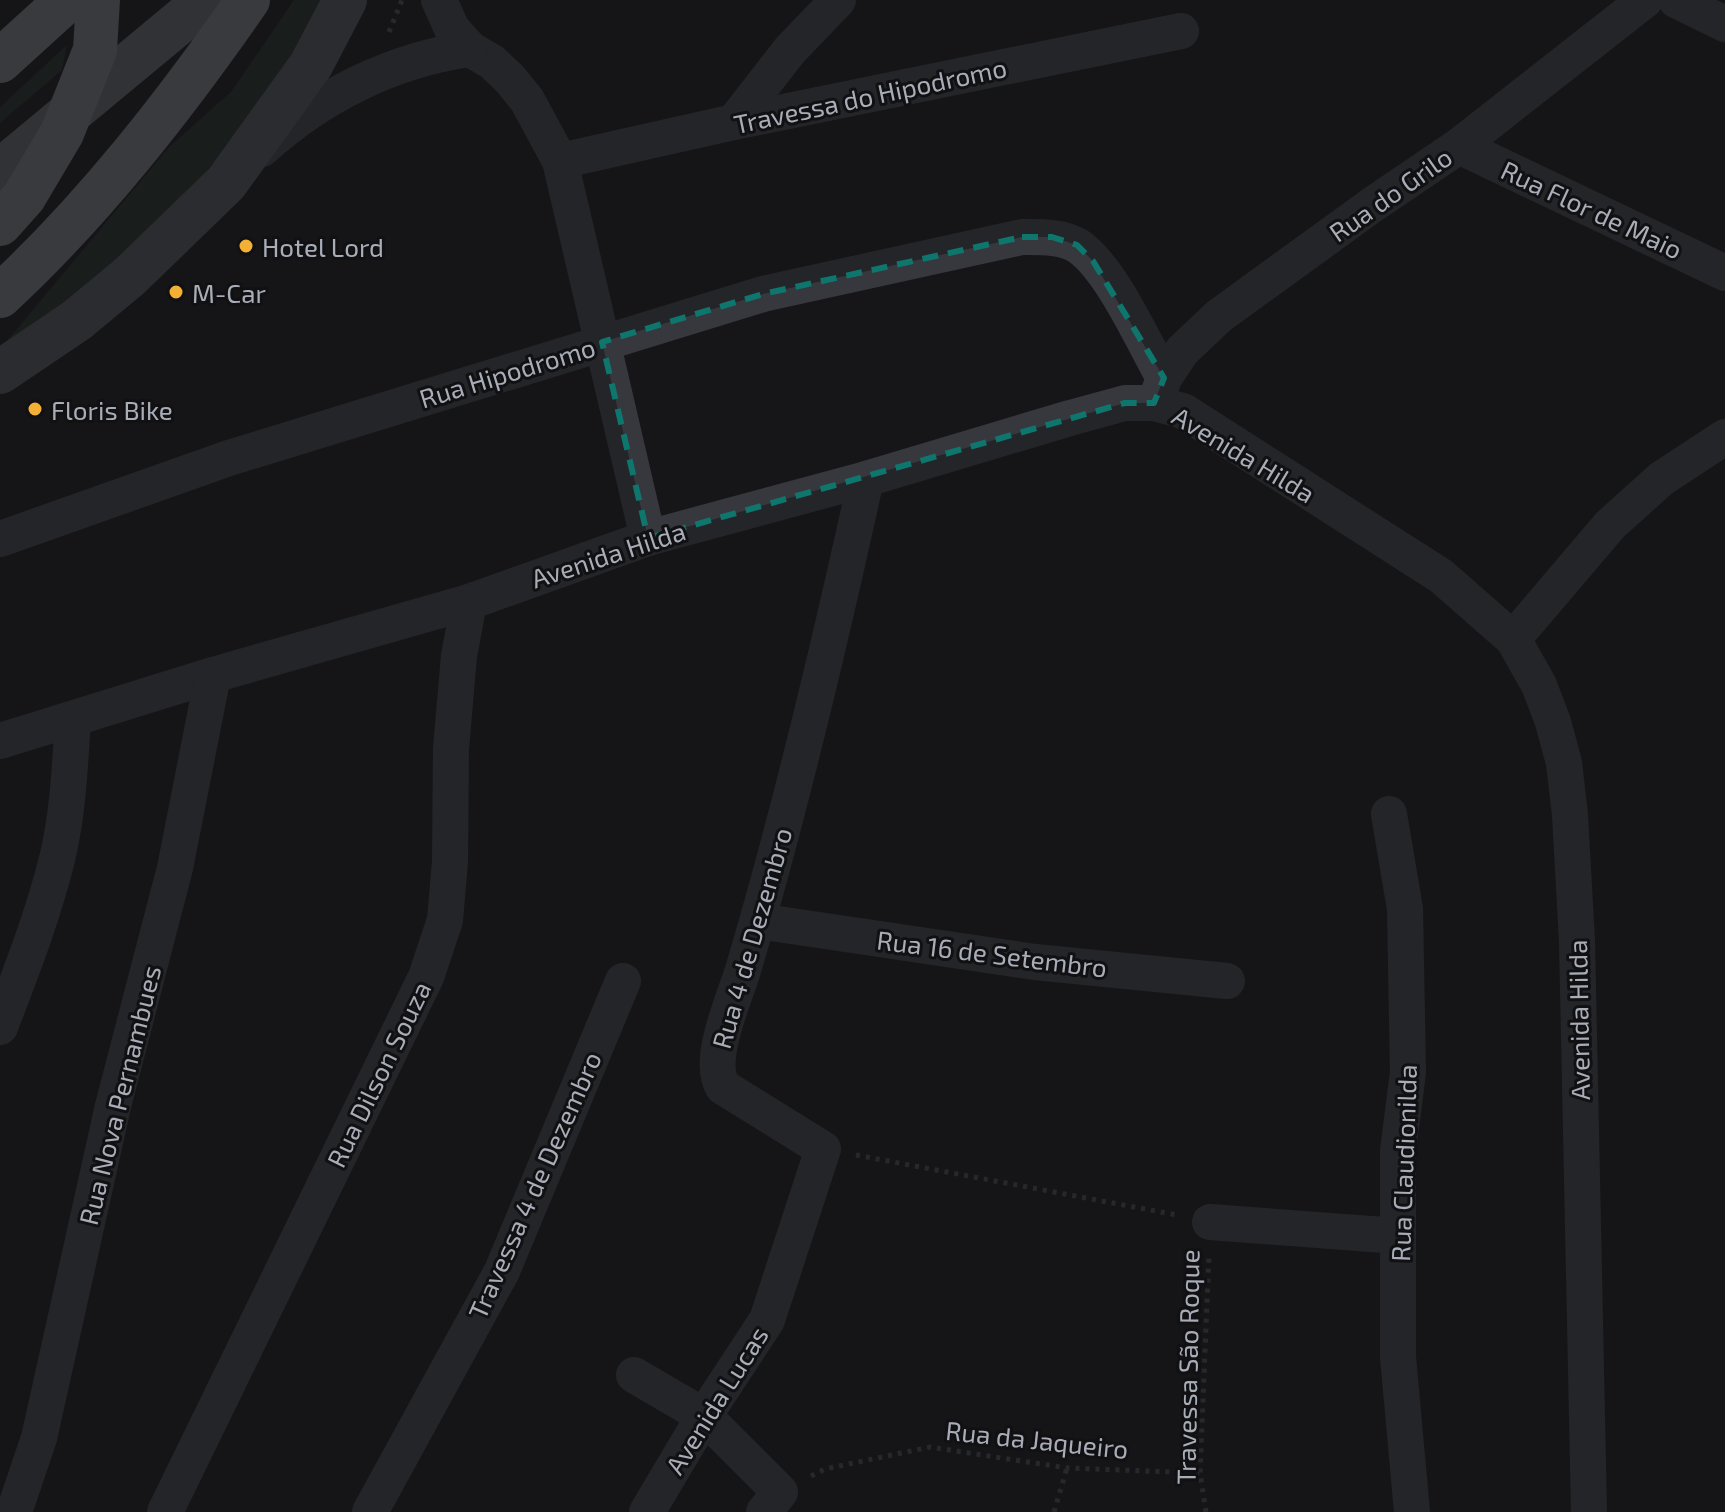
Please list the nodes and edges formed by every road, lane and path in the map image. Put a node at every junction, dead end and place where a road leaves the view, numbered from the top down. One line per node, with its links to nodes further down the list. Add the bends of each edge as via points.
1 (67, 0): 15 (highway)
2 (98, 0): 21 (highway, bridge, via 95,50 62,133 24,197)
3 (206, 0): 19 (main road)
4 (248, 0): 23 (highway, via 113,177)
5 (345, 0): 20 (main road, via 311,65)
6 (402, 0): 13 (path)
7 (439, 0): 14 (street, via 452,29)
8 (838, 0): 16 (street, via 790,50)
9 (1645, 0): 17 (street, Rua do Grilo)
10 (1676, 0): 11 (street)
11 (1725, 24)
12 (1181, 31): 16 (street, Travessa do Hipodromo)
13 (385, 40)
14 (470, 49): 18 (street, via 492,62 527,100); 20 (street, via 431,54 352,87 282,131)
15 (0, 61)
16 (734, 122): 18 (street, Travessa do Hipodromo)
17 (1459, 146): 22 (street, Rua Flor de Maio); 26 (street, Rua do Grilo, via 1219,316 1182,351)
18 (560, 161): 24 (street)
19 (0, 171)
20 (226, 183): 25 (main road, via 109,294)
21 (0, 224)
22 (1725, 273)
23 (0, 296)
24 (602, 342): 26 (street, Rua Hipodromo, via 763,294 1022,237 1052,237 1077,245 1109,282); 29 (street); 30 (street, Rua Hipodromo, via 229,458)
25 (0, 372)
26 (1159, 391): 28 (street, Avenida Hilda); 32 (street, Avenida Hilda, via 1441,576)
27 (1725, 437): 32 (street, via 1661,479 1610,525)
28 (866, 479): 29 (street, Avenida Hilda); 37 (street, Rua 4 de Dezembro)
29 (648, 538): 31 (street, Avenida Hilda)
30 (0, 539)
31 (469, 602): 33 (street, Avenida Hilda); 50 (street, Rua Dilson Souza, via 451,749 445,920 426,977)
32 (1513, 639): 56 (street, Avenida Hilda, via 1553,722 1570,815)
33 (213, 675): 34 (street, Avenida Hilda); 49 (street, Rua Nova Pernambues, via 175,868 113,1106 39,1438)
34 (73, 719): 35 (street, Avenida Hilda); 40 (street, via 57,858)
35 (0, 741)
36 (1389, 814): 43 (street, Rua Claudionilda, via 1405,909 1408,1072 1398,1151)
37 (758, 921): 39 (street, Rua 16 de Setembro, via 1035,962); 41 (street, Rua 4 de Dezembro, via 717,1055 718,1079)
38 (623, 981): 51 (street, Travessa 4 de Dezembro, via 502,1271)
39 (1227, 981)
40 (0, 1027)
41 (823, 1149): 42 (path); 45 (street, Avenida Lucas, via 767,1320)
42 (1210, 1222): 43 (street); 47 (path, Travessa São Roque)
43 (1398, 1236): 55 (street, Rua Claudionilda, via 1398,1357)
44 (634, 1375): 45 (street)
45 (704, 1416): 48 (street); 52 (street, Avenida Lucas)
46 (1067, 1468): 47 (path, Rua da Jaqueiro); 48 (path, Rua da Jaqueiro, via 930,1447 825,1469); 53 (path)
47 (1200, 1473): 54 (path, Travessa São Roque)
48 (772, 1502)
49 (14, 1512)
50 (165, 1512)
51 (370, 1512)
52 (647, 1512)
53 (1054, 1512)
54 (1206, 1512)
55 (1412, 1512)
56 (1589, 1512)

